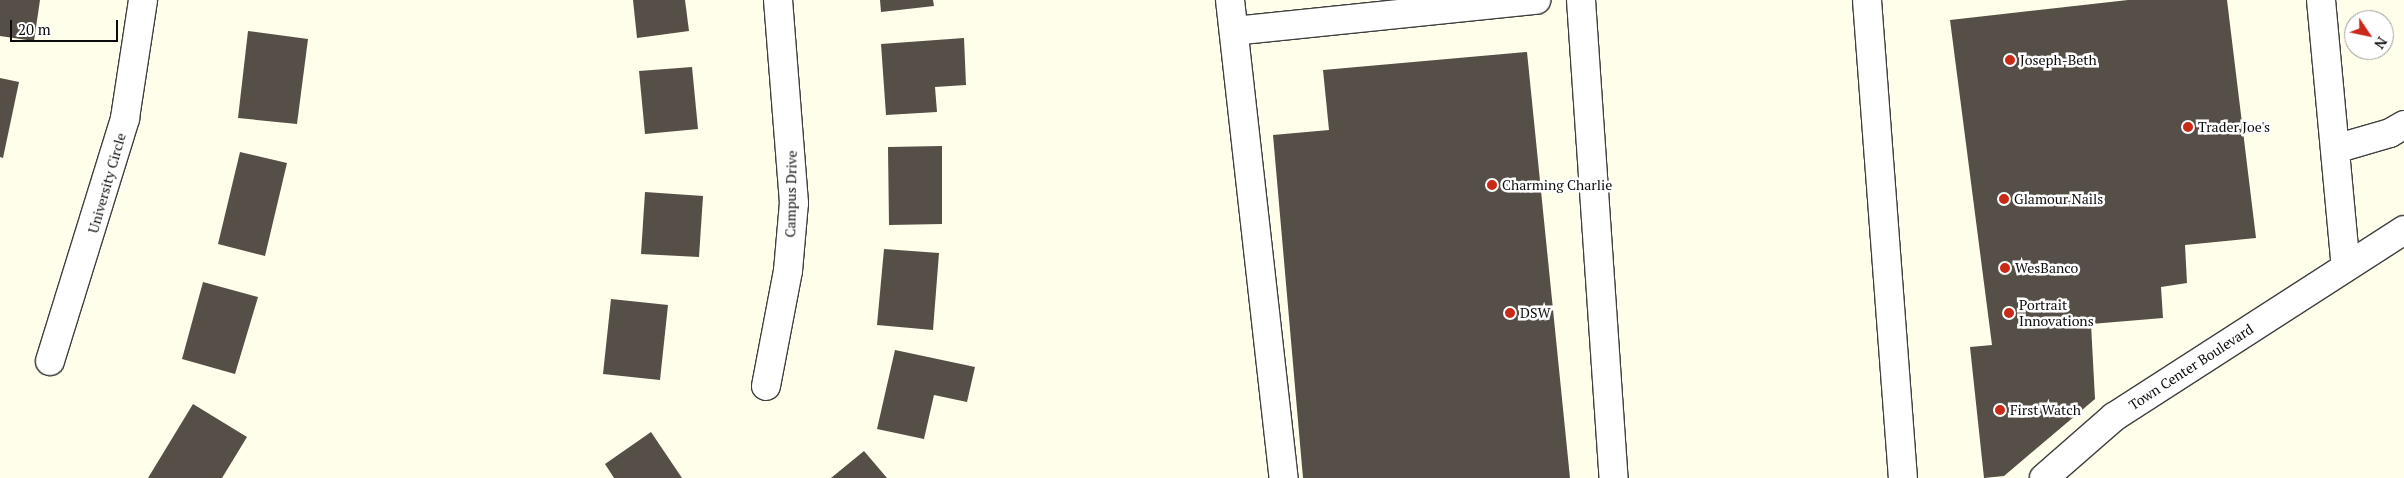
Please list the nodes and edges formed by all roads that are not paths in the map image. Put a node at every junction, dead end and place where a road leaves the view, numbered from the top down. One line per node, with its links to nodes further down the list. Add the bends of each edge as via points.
1 (142, 0): 14 (street, University Circle, via 125,118)
2 (778, 0): 15 (street, Campus Drive, via 794,203 788,271)
3 (1230, 0): 9 (street)
4 (1536, 0): 8 (street)
5 (1581, 0): 17 (street)
6 (1867, 0): 18 (street)
7 (2321, 0): 11 (street)
8 (1414, 6): 9 (street)
9 (1234, 31): 16 (street)
10 (2404, 125): 11 (street, via 2390,133)
11 (2335, 148): 13 (street)
12 (2404, 230): 13 (street, Town Center Boulevard)
13 (2346, 267): 19 (street, Town Center Boulevard, via 2114,417)
14 (50, 361)
15 (766, 386)
16 (1284, 478)
17 (1614, 478)
18 (1903, 478)
19 (2044, 478)

